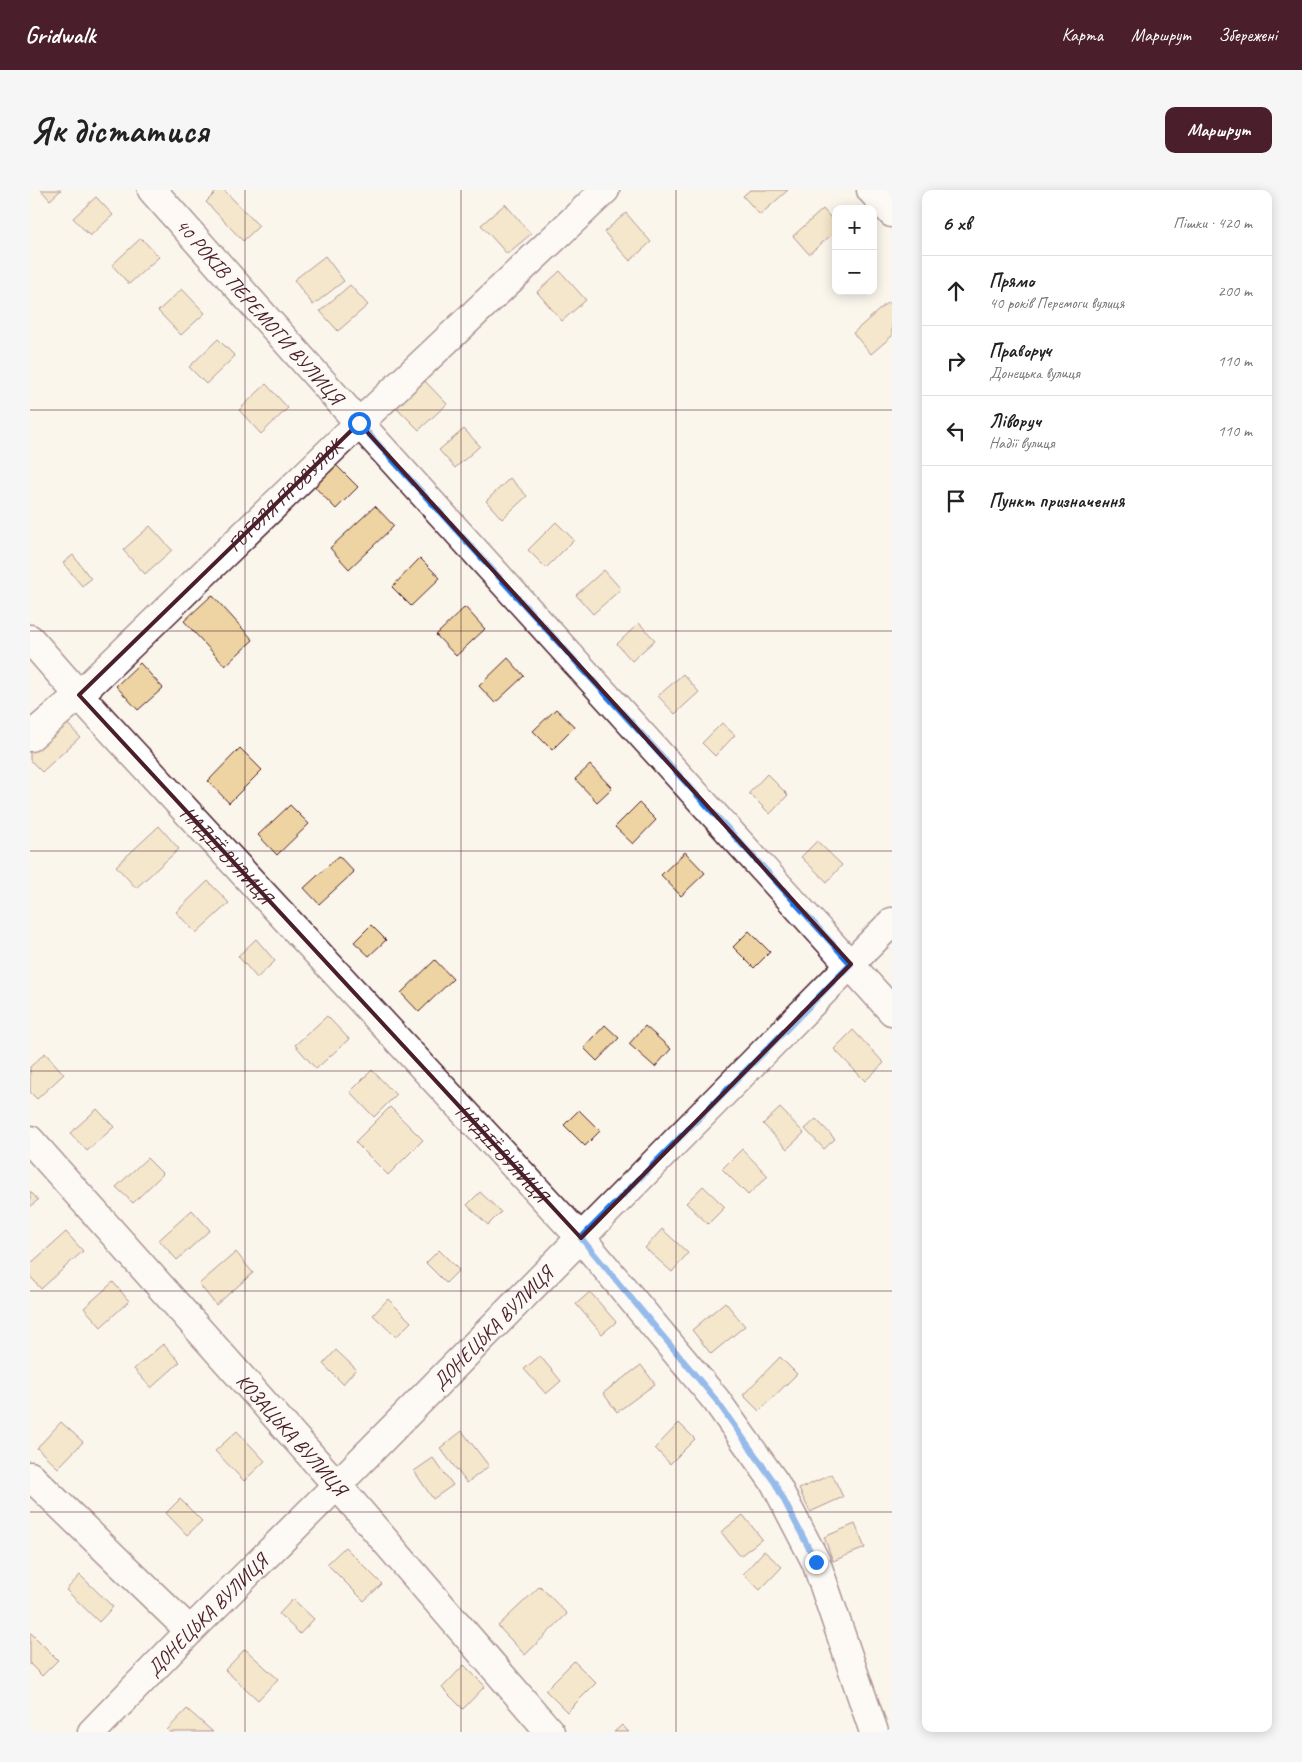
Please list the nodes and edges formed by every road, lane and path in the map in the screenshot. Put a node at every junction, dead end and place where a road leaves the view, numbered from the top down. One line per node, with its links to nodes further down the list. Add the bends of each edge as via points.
1 (152, 190): 5 (street, 40 РОКІВ ПЕРЕМОГИ ВУЛИЦЯ)
2 (604, 190): 5 (street, ГОГОЛЯ ПРОВУЛОК)
3 (871, 190): 4 (street)
4 (892, 213)
5 (359, 423): 7 (street, ГОГОЛЯ ПРОВУЛОК); 10 (street, 40 РОКІВ ПЕРЕМОГИ ВУЛИЦЯ)
6 (30, 639): 7 (street, НАДІЇ ВУЛИЦЯ)
7 (79, 695): 8 (street, ГОГОЛЯ ПРОВУЛОК); 13 (street, НАДІЇ ВУЛИЦЯ)
8 (30, 738)
9 (892, 922): 10 (street, ДОНЕЦЬКА ВУЛИЦЯ)
10 (851, 964): 11 (street, 40 РОКІВ ПЕРЕМОГИ ВУЛИЦЯ); 13 (street, ДОНЕЦЬКА ВУЛИЦЯ)
11 (892, 1011)
12 (30, 1140): 15 (street, КОЗАЦЬКА ВУЛИЦЯ)
13 (581, 1238): 15 (street, ДОНЕЦЬКА ВУЛИЦЯ); 19 (street, НАДІЇ ВУЛИЦЯ, via 716,1400 775,1483 816,1562)
14 (30, 1476): 16 (street)
15 (337, 1485): 16 (street, ДОНЕЦЬКА ВУЛИЦЯ); 18 (street, КОЗАЦЬКА ВУЛИЦЯ)
16 (190, 1631): 17 (street, ДОНЕЦЬКА ВУЛИЦЯ)
17 (92, 1732)
18 (550, 1732)
19 (874, 1732)

